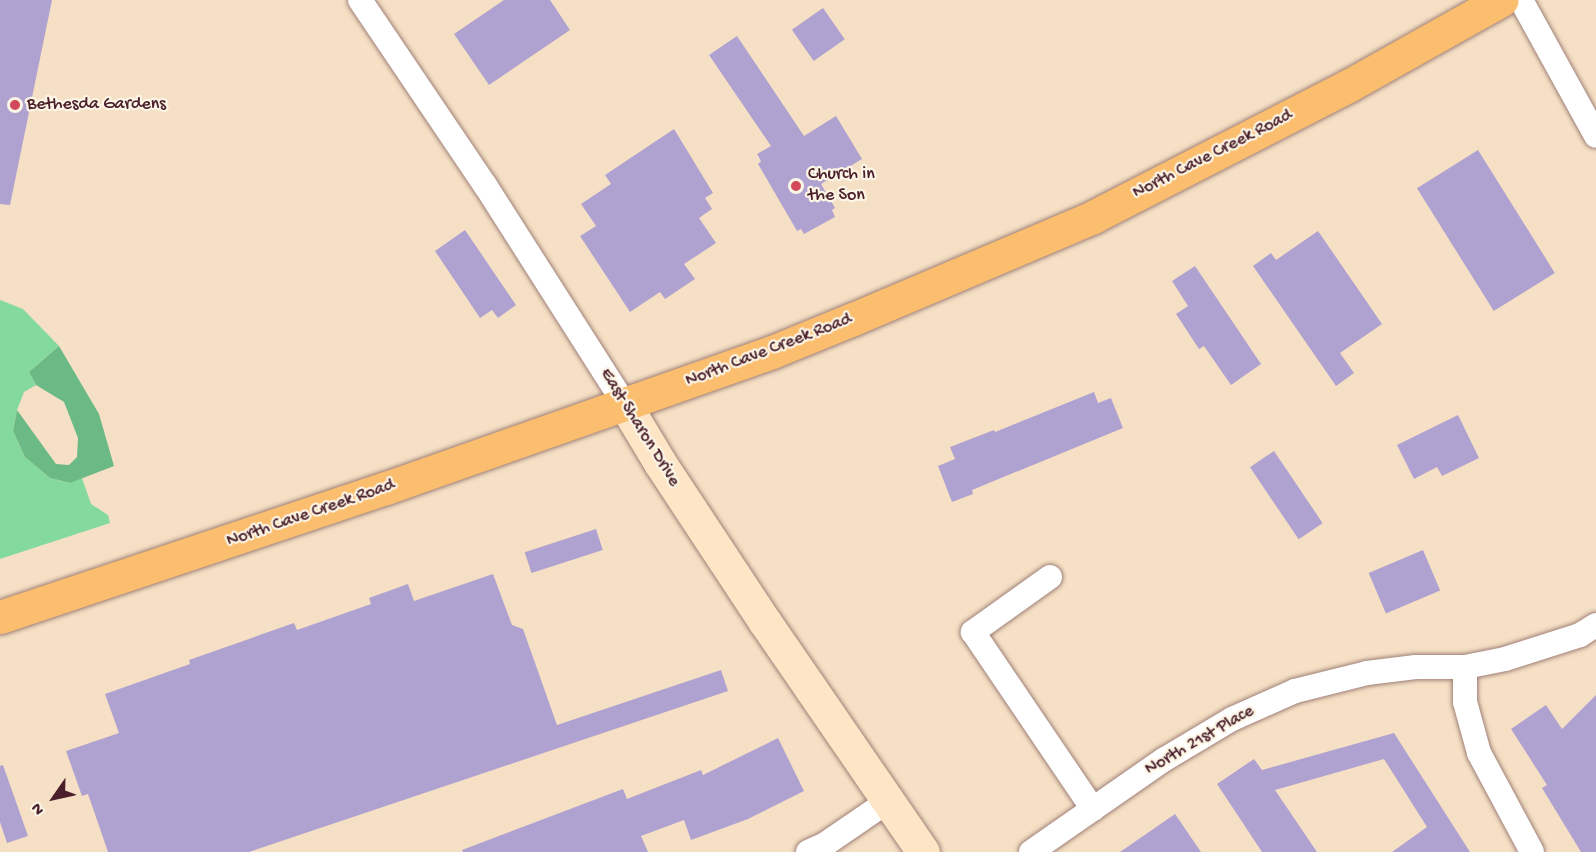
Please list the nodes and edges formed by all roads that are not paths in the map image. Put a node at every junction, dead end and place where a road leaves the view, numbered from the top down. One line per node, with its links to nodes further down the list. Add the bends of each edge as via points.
1 (360, 0): 5 (street, East Sharon Drive, via 485,184)
2 (1501, 0): 5 (main road, North Cave Creek Road, via 1348,86 1062,231 772,352)
3 (1521, 0): 4 (street)
4 (1596, 136)
5 (624, 403): 7 (main road, North Cave Creek Road); 10 (street, East Sharon Drive, via 765,622)
6 (1050, 577): 11 (street, via 973,632)
7 (0, 617)
8 (1596, 625): 9 (street, North 21st Place, via 1580,635 1505,659)
9 (1465, 667): 11 (street, North 21st Place, via 1367,673 1295,691 1232,719); 15 (street, via 1465,702 1479,753)
10 (888, 801): 12 (street); 13 (street, East Sharon Drive)
11 (1093, 809): 14 (street, North 21st Place)
12 (808, 852)
13 (923, 852)
14 (1031, 852)
15 (1532, 852)

